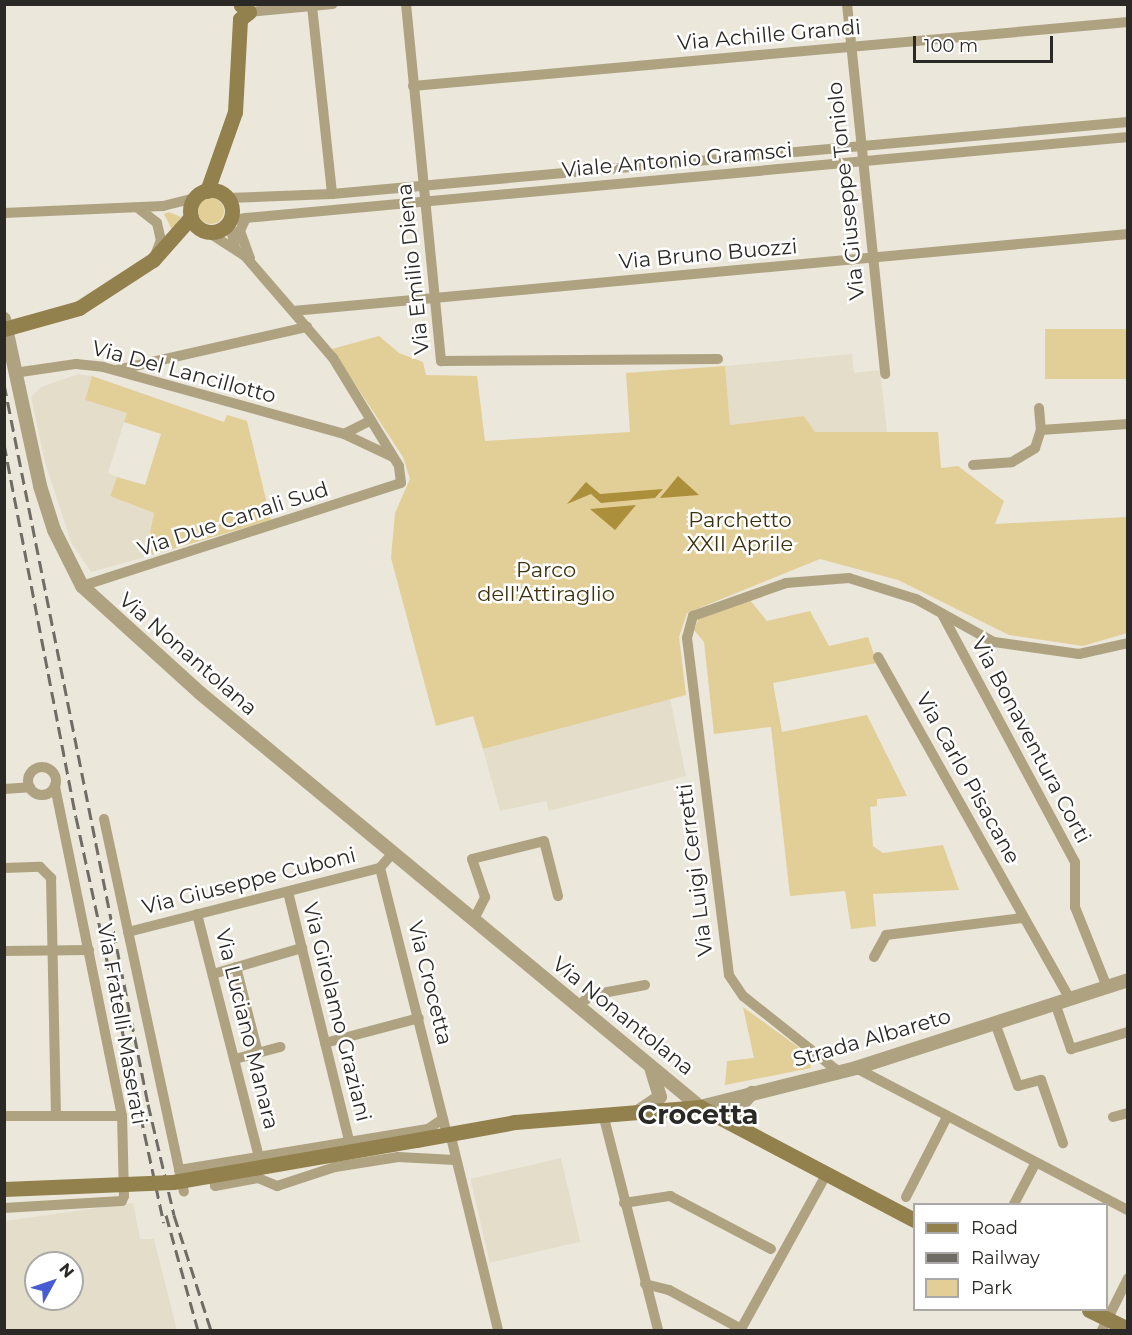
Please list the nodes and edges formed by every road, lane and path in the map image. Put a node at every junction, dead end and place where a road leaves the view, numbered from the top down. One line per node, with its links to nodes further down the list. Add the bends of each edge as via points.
1 (333, 4): 4 (street)
2 (406, 4): 8 (street, Via Emilio Diena)
3 (847, 4): 7 (street, Via Giuseppe Toniolo)
4 (312, 6): 5 (street); 15 (street)
5 (243, 10): 14 (main road, via 233,119)
6 (1128, 22): 7 (street, Via Achille Grandi)
7 (851, 48): 8 (street, Via Achille Grandi); 11 (street, Via Giuseppe Toniolo)
8 (413, 86): 13 (street, Via Emilio Diena)
9 (1128, 122): 11 (street, Viale Antonio Gramsci)
10 (1128, 137): 12 (street, Viale Antonio Gramsci)
11 (860, 145): 12 (street, Via Giuseppe Toniolo); 13 (street, Viale Antonio Gramsci)
12 (861, 165): 17 (street, Viale Antonio Gramsci); 29 (street, Via Giuseppe Toniolo)
13 (423, 184): 15 (street, Viale Antonio Gramsci); 17 (street, Via Emilio Diena)
14 (201, 194): 16 (main road); 18 (street); 21 (main road)
15 (332, 194): 16 (street, Viale Antonio Gramsci)
16 (227, 198): 23 (main road)
17 (424, 201): 22 (street, Viale Antonio Gramsci); 31 (street, Via Emilio Diena)
18 (163, 207): 19 (street); 21 (street)
19 (138, 208): 20 (street); 28 (street, via 160,231)
20 (4, 213)
21 (191, 216): 24 (main road); 26 (main road)
22 (246, 218): 23 (street, Viale Antonio Gramsci); 30 (street, via 240,231)
23 (229, 221): 24 (main road); 27 (street)
24 (204, 231): 26 (main road); 27 (street)
25 (1128, 234): 29 (street, Via Bruno Buozzi)
26 (174, 242): 28 (main road)
27 (235, 247): 30 (street)
28 (153, 260): 35 (main road, bridge, via 79,308)
29 (872, 260): 31 (street, Via Bruno Buozzi); 40 (street, Via Giuseppe Toniolo)
30 (253, 264): 32 (street)
31 (432, 297): 32 (street, Via Bruno Buozzi); 36 (street, Via Emilio Diena, via 438,357 446,364)
32 (292, 311): 34 (street)
33 (4, 319): 35 (street, Via Nonantolana)
34 (307, 327): 37 (street); 43 (street)
35 (6, 331): 39 (street, Via Nonantolana)
36 (718, 359)
37 (151, 364): 38 (street); 41 (street)
38 (116, 370): 39 (street, Via Del Lancillotto, via 76,364); 41 (street, Via Del Lancillotto)
39 (14, 373): 49 (street, Via Nonantolana, via 51,521)
40 (885, 374)
41 (151, 382): 46 (street, Via Del Lancillotto)
42 (1039, 408): 45 (street)
43 (371, 420): 46 (street); 47 (street)
44 (1128, 424): 45 (street)
45 (1041, 430): 48 (street, via 1035,448 1012,462)
46 (344, 434): 47 (street, Via Del Lancillotto)
47 (394, 457): 49 (street, Via Due Canali Sud, via 402,474 394,488)
48 (974, 465)
49 (82, 586): 59 (street, Via Nonantolana, via 136,638)
50 (943, 615): 51 (street, via 994,642 1042,651 1079,654); 77 (street, Via Bonaventura Corti, via 1075,862 1075,907); 90 (street, Via Luigi Cerretti, via 866,582 813,578 693,616 687,638 729,975 743,996)
51 (1128, 643)
52 (878, 657): 65 (street, Via Carlo Pisacane)
53 (55, 786): 54 (street, via 52,771 40,767 30,775); 56 (street); 57 (street, Via Fratelli Maserati)
54 (30, 787): 55 (street); 56 (street)
55 (4, 789)
56 (44, 795): 57 (street)
57 (60, 810): 69 (street, Via Fratelli Maserati)
58 (104, 819): 67 (street)
59 (392, 854): 61 (street); 66 (street, Via Nonantolana)
60 (4, 868): 71 (street, via 40,867 51,878)
61 (380, 868): 62 (street, Via Giuseppe Cuboni); 81 (street, Via Crocetta)
62 (288, 892): 64 (street, Via Giuseppe Cuboni); 68 (street, Via Girolamo Graziani)
63 (558, 896): 66 (street, via 543,841 472,859 485,897)
64 (197, 914): 67 (street, Via Giuseppe Cuboni); 74 (street, Via Luciano Manara)
65 (1023, 918): 72 (street, via 886,935); 78 (street, Via Carlo Pisacane)
66 (473, 921): 80 (street, Via Nonantolana)
67 (128, 932): 109 (street)
68 (302, 948): 73 (street); 84 (street, Via Girolamo Graziani)
69 (89, 950): 71 (street); 98 (street, Via Fratelli Maserati)
70 (4, 951): 71 (street)
71 (49, 951): 97 (street)
72 (874, 957)
73 (236, 967): 74 (street); 86 (street)
74 (213, 974): 87 (street, Via Luciano Manara)
75 (1128, 980): 77 (street, Strada Albareto)
76 (645, 985): 80 (street, via 592,995)
77 (1107, 987): 78 (street, Strada Albareto)
78 (1069, 998): 79 (street, Strada Albareto)
79 (1055, 1003): 82 (street, Strada Albareto); 83 (street, via 1071,1049)
80 (577, 1006): 88 (street, Via Nonantolana)
81 (419, 1018): 84 (street); 101 (street, Via Crocetta)
82 (995, 1023): 89 (street, Strada Albareto); 104 (street, via 1018,1086 1041,1080)
83 (1128, 1032)
84 (325, 1042): 103 (street, Via Girolamo Graziani)
85 (280, 1047): 86 (street)
86 (258, 1053): 87 (street)
87 (235, 1059): 105 (street, Via Luciano Manara)
88 (650, 1065): 92 (street, Via Nonantolana); 95 (street, via 660,1097)
89 (856, 1068): 90 (street, Strada Albareto); 100 (street)
90 (839, 1072): 91 (street, Strada Albareto)
91 (753, 1092): 92 (street, Strada Albareto); 102 (street, via 737,1110)
92 (699, 1107): 95 (main road); 102 (main road, Via Nonantolana)
93 (1128, 1113): 99 (street)
94 (603, 1114): 95 (main road); 101 (main road); 115 (street)
95 (630, 1115)
96 (4, 1116): 97 (street)
97 (56, 1116): 98 (street)
98 (122, 1116): 117 (street, Via Fratelli Maserati, via 122,1201)
99 (1113, 1117)
100 (946, 1119): 108 (street); 114 (street)
101 (446, 1128): 103 (street); 106 (street, Via Crocetta); 112 (main road, bridge, via 416,1140 173,1182)
102 (751, 1136): 110 (main road, Via Nonantolana)
103 (349, 1141): 105 (street)
104 (1063, 1143)
105 (256, 1155): 107 (street); 111 (street, Via Luciano Manara)
106 (455, 1160): 111 (street, via 398,1157 335,1167 277,1186); 126 (street, Via Crocetta)
107 (210, 1164): 109 (street); 111 (street, via 215,1186)
108 (1035, 1164): 116 (street); 118 (street)
109 (179, 1170): 113 (street)
110 (826, 1176): 119 (main road, Via Nonantolana); 122 (street, via 741,1329 669,1290)
111 (258, 1178)
112 (4, 1189)
113 (184, 1192)
114 (906, 1197)
115 (624, 1203): 120 (street, via 670,1196); 122 (street)
116 (1015, 1203)
117 (4, 1208)
118 (1128, 1210)
119 (913, 1219)
120 (771, 1249)
121 (1128, 1278): 124 (street)
122 (645, 1284): 127 (street)
123 (1090, 1311): 124 (main road)
124 (1104, 1325): 125 (main road)
125 (1128, 1329)
126 (498, 1330)
127 (658, 1330)

